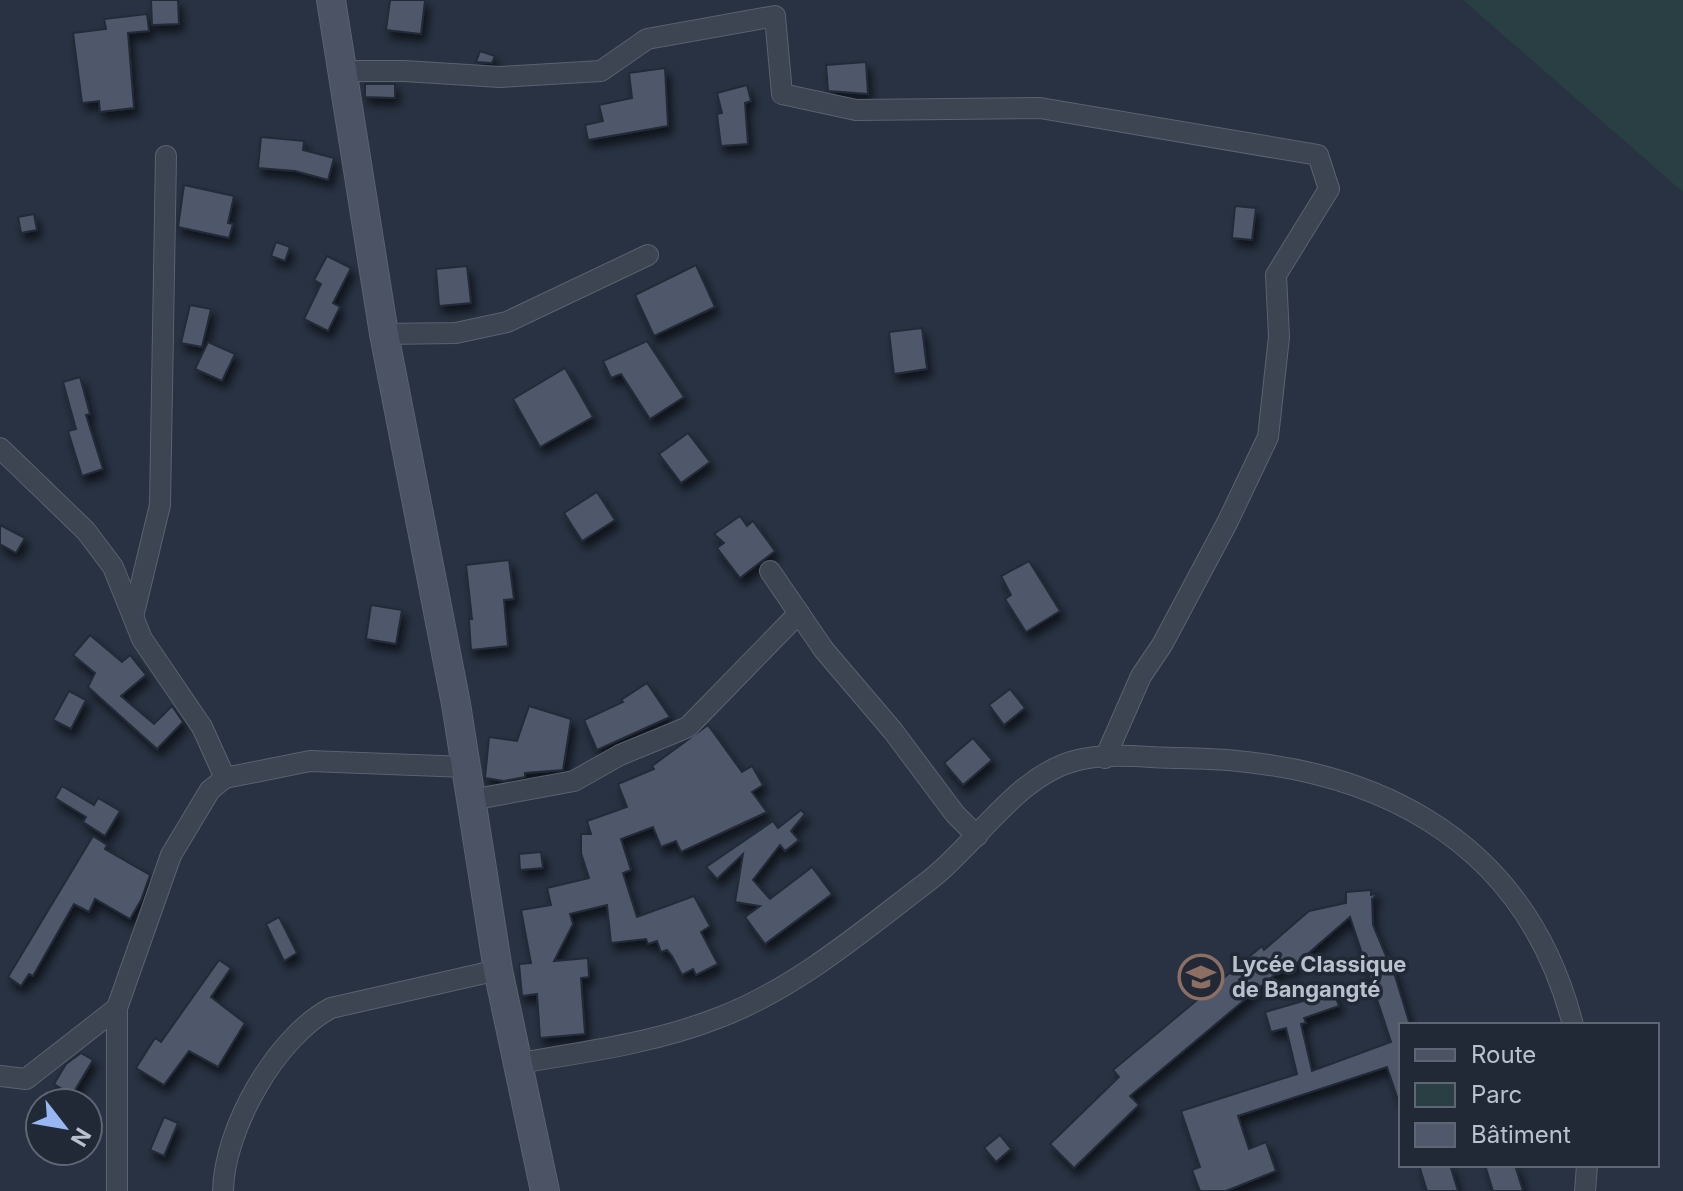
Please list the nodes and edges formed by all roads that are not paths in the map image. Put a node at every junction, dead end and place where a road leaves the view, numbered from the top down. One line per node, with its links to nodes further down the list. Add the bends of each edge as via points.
1 (331, 0): 2 (street)
2 (341, 71): 5 (street); 10 (street, via 500,77 601,71 647,39 775,16 782,94 856,110 1040,108 1318,155 1329,189 1276,275 1279,337 1268,437 1227,523 1141,676)
3 (166, 156): 8 (street, via 160,505)
4 (648, 255): 5 (street, via 483,330)
5 (384, 334): 11 (street)
6 (1, 450): 8 (street, via 86,531 113,567)
7 (770, 571): 9 (street)
8 (134, 613): 12 (street, via 142,639 196,717)
9 (799, 613): 13 (street, via 688,727 574,781); 14 (street)
10 (1105, 758): 14 (street, via 1077,760 1031,784); 17 (street, via 1240,761 1365,788 1406,807 1493,873 1529,914)
11 (466, 767): 12 (street, via 310,761); 13 (street)
12 (225, 778): 16 (street, via 203,799 171,855)
13 (471, 800): 15 (street)
14 (977, 836): 18 (street, via 933,878 863,931 767,995 689,1028)
15 (498, 970): 18 (street); 22 (street, via 331,1008 312,1018 293,1037 237,1125)
16 (117, 1008): 19 (street, via 26,1079); 21 (street)
17 (1572, 1023)
18 (519, 1063): 23 (street)
19 (0, 1076)
20 (1587, 1167): 24 (street)
21 (117, 1191)
22 (223, 1191)
23 (545, 1191)
24 (1585, 1191)

